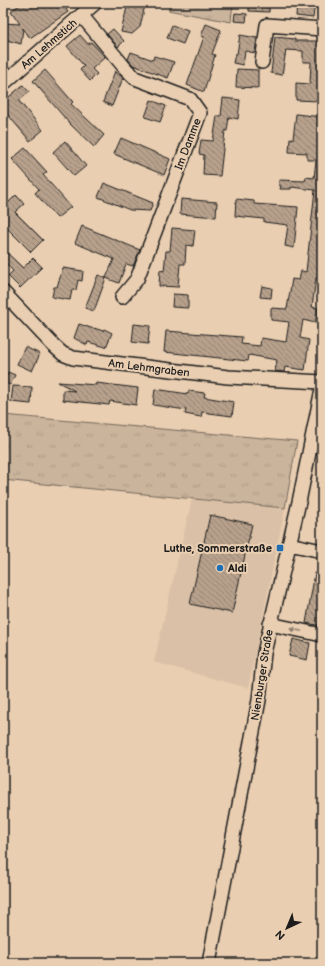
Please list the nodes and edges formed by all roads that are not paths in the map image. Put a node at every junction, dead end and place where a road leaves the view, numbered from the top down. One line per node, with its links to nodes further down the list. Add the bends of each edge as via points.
1 (95, 3): 2 (street, Am Lehmstich)
2 (82, 16): 5 (street, Am Lehmstich); 7 (street, Im Damme, via 135,78 190,99 200,113 137,279)
3 (322, 29): 4 (street, via 267,25)
4 (262, 62)
5 (3, 84)
6 (3, 292): 8 (street, Am Lehmgraben, via 54,346 73,358 228,377)
7 (122, 297)
8 (322, 382)
9 (322, 389): 10 (street, Nienburger Straße)
10 (289, 544): 11 (street); 12 (street, Nienburger Straße)
11 (322, 551)
12 (270, 624): 13 (street, one-way to 12); 14 (street, Nienburger Straße, via 259,700)
13 (322, 635)
14 (209, 963)

